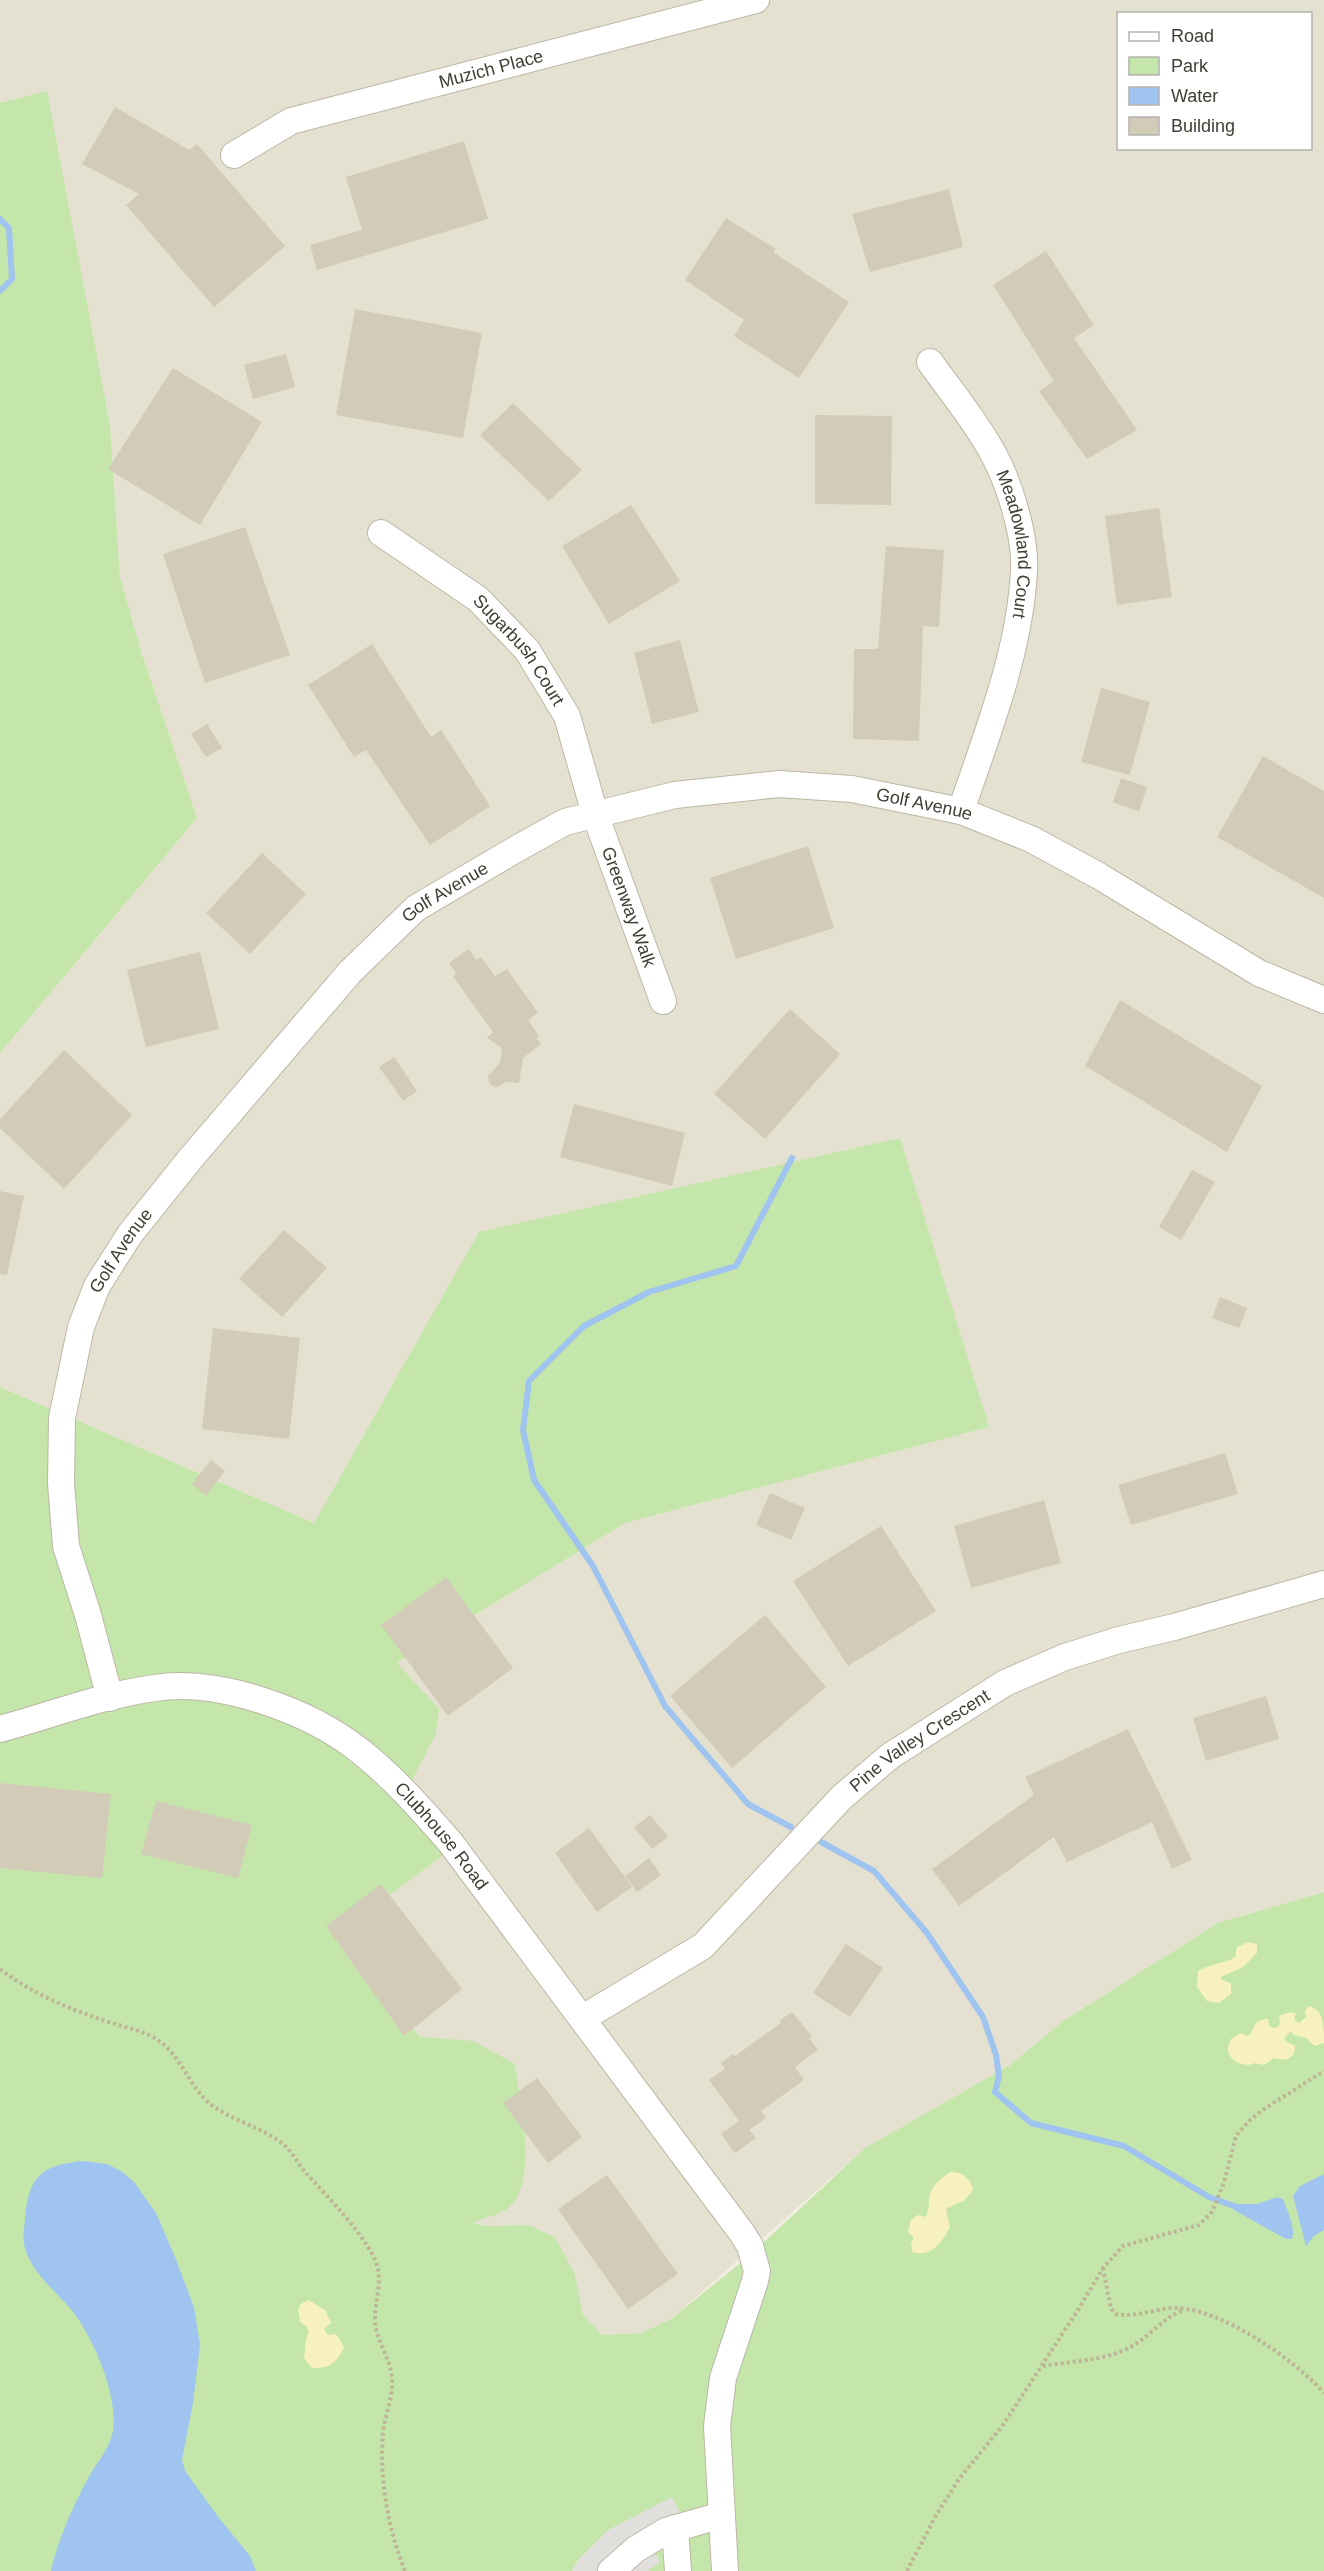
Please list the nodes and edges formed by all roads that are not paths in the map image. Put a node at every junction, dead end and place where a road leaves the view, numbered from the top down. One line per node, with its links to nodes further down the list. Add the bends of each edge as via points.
1 (756, 0): 2 (street, Muzich Place, via 291,121)
2 (234, 155)
3 (930, 362): 5 (street, Meadowland Court, via 991,449 1011,493 1024,567 1017,629 1002,688)
4 (381, 532): 6 (street, Sugarbush Court, via 478,599 527,650 567,716)
5 (961, 811): 6 (street, Golf Avenue, via 852,789 779,784 675,795); 7 (street, Golf Avenue, via 1031,839 1259,973)
6 (595, 814): 8 (street, Greenway Walk); 10 (street, Golf Avenue, via 565,822 416,908 350,972 190,1158 130,1234 97,1286 81,1327 62,1418 61,1483 66,1546)
7 (1324, 1000)
8 (663, 1001)
9 (1324, 1584): 12 (street, Pine Valley Crescent, via 1065,1657 995,1688 890,1755 842,1797 703,1946)
10 (110, 1698): 11 (street, Clubhouse Road); 12 (street, Clubhouse Road, via 155,1687 223,1690 307,1718 359,1750 411,1798 450,1842)
11 (0, 1729)
12 (583, 2018): 13 (street, Clubhouse Road, via 753,2253 755,2282 723,2378 717,2426)
13 (722, 2515): 14 (street); 17 (street, Clubhouse Road)
14 (675, 2528): 15 (street, via 636,2549); 16 (street)
15 (611, 2571)
16 (678, 2571)
17 (725, 2571)

